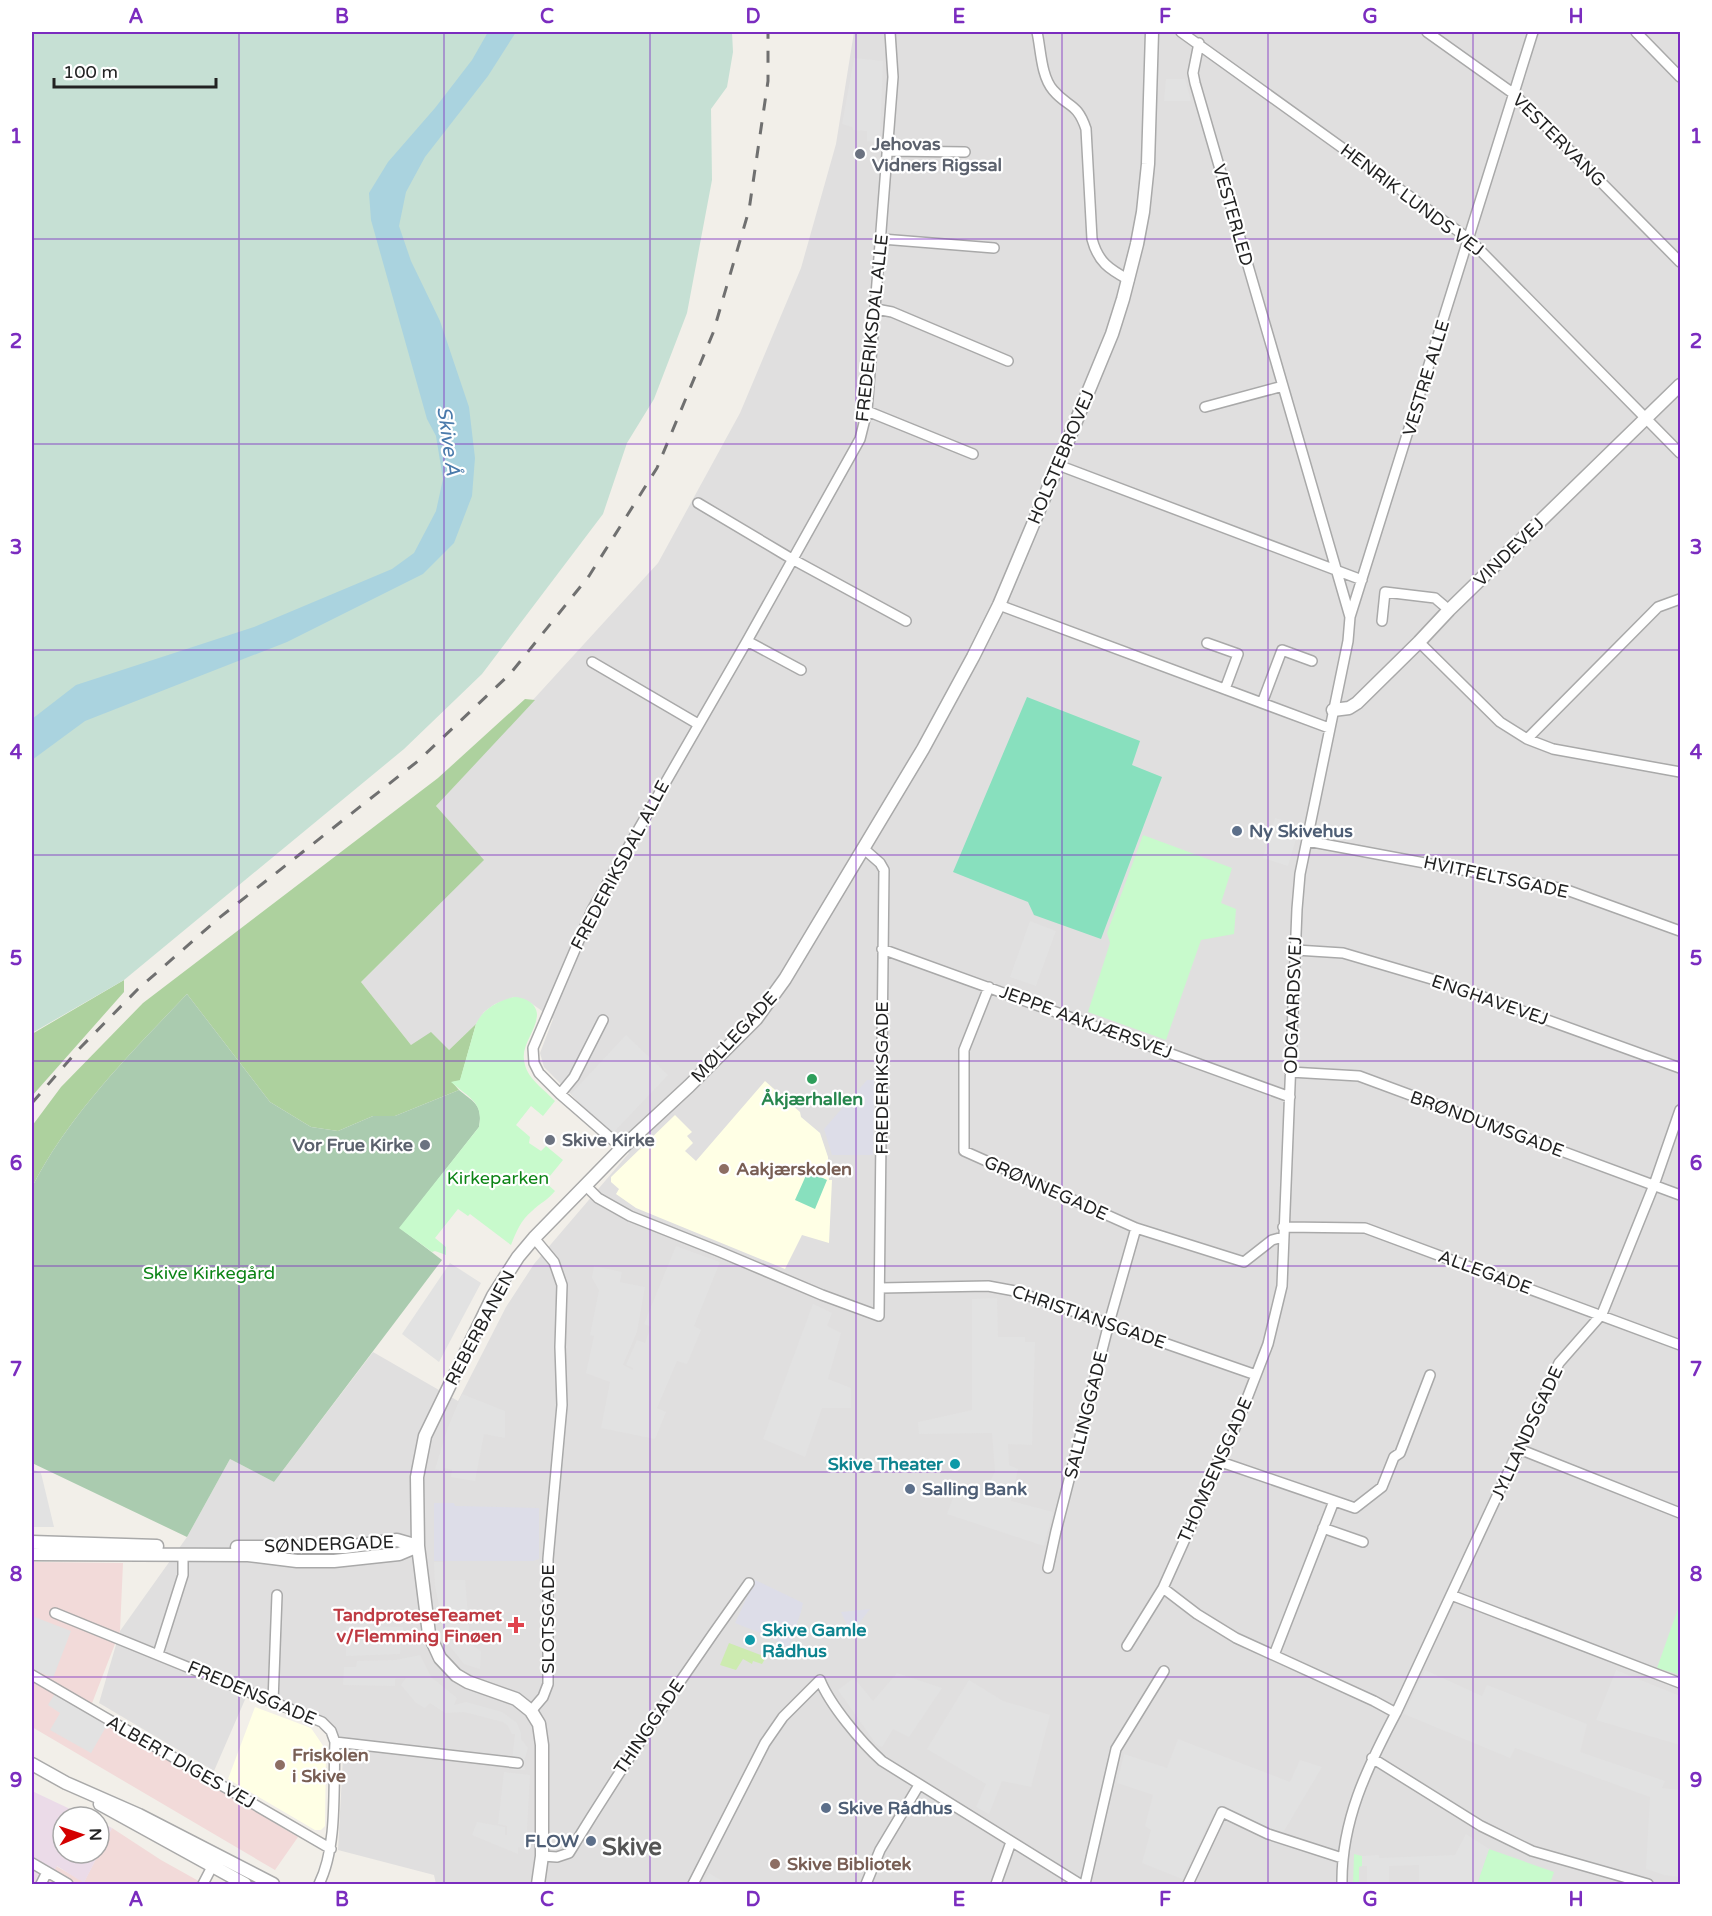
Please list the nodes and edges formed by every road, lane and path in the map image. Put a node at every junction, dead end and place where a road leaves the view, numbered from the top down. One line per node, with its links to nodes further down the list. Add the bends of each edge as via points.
1 (890, 32): 11 (street, FREDERIKSDAL ALLE, via 893,77)
2 (1037, 32): 17 (street, via 1046,79 1082,116 1086,129 1095,251 1110,270)
3 (1152, 32): 17 (street, HOLSTEBROVEJ, via 1148,164)
4 (1181, 32): 8 (street, HENRIK LUNDS VEJ)
5 (1427, 32): 10 (street, VESTERVANG)
6 (1533, 32): 10 (street, VESTRE ALLE)
7 (1635, 32): 9 (street)
8 (1199, 43): 14 (street, HENRIK LUNDS VEJ); 21 (street, VESTERLED, via 1195,83)
9 (1680, 77)
10 (1514, 94): 14 (street, VESTRE ALLE); 16 (street, VESTERVANG)
11 (888, 151): 12 (street); 13 (street, FREDERIKSDAL ALLE)
12 (965, 152)
13 (882, 239): 15 (street); 18 (street, FREDERIKSDAL ALLE)
14 (1469, 239): 24 (street, HENRIK LUNDS VEJ); 31 (street, VESTRE ALLE)
15 (994, 248)
16 (1680, 262)
17 (1129, 280): 27 (street, HOLSTEBROVEJ, via 1112,334)
18 (876, 309): 19 (street, via 892,312); 23 (street, FREDERIKSDAL ALLE)
19 (1008, 361)
20 (1680, 385): 24 (street, VINDEVEJ)
21 (1283, 386): 22 (street); 30 (street, VESTERLED)
22 (1205, 407)
23 (867, 411): 26 (street); 29 (street, FREDERIKSDAL ALLE, via 860,439 847,465)
24 (1648, 418): 25 (street, HENRIK LUNDS VEJ); 34 (street, VINDEVEJ)
25 (1680, 453)
26 (973, 454)
27 (1058, 465): 30 (street); 33 (street, HOLSTEBROVEJ)
28 (698, 503): 29 (street)
29 (792, 559): 36 (street); 38 (street, FREDERIKSDAL ALLE)
30 (1337, 571): 31 (street); 35 (street, VESTERLED)
31 (1362, 580): 35 (street, VESTRE ALLE)
32 (1680, 599): 49 (street, via 1658,607)
33 (999, 604): 44 (street); 52 (street, HOLSTEBROVEJ, via 946,708)
34 (1449, 610): 37 (street, via 1435,598 1385,592); 39 (street, VINDEVEJ)
35 (1350, 617): 46 (street, VESTRE ALLE)
36 (906, 621)
37 (1382, 621)
38 (747, 641): 43 (street); 47 (street, FREDERIKSDAL ALLE)
39 (1419, 642): 46 (street, VINDEVEJ, via 1357,703); 49 (street, via 1500,722)
40 (1207, 643): 44 (street, via 1238,654)
41 (1312, 661): 45 (street, via 1282,650)
42 (592, 662): 47 (street)
43 (801, 670)
44 (1225, 689): 45 (street)
45 (1262, 703): 48 (street)
46 (1333, 710): 48 (street, VESTRE ALLE)
47 (698, 724): 60 (street, FREDERIKSDAL ALLE, via 592,910 533,1048 538,1072)
48 (1329, 728): 51 (street, ODGAARDSVEJ)
49 (1527, 740): 50 (street, via 1553,749)
50 (1680, 772)
51 (1307, 840): 53 (street, HVITFELTSGADE, via 1564,889); 55 (street, ODGAARDSVEJ, via 1297,909)
52 (864, 849): 54 (street, FREDERIKSGADE, via 884,870); 63 (street, MØLLEGADE, via 785,979 756,1019)
53 (1680, 931)
54 (882, 950): 56 (street, JEPPE AAKJÆRSVEJ); 71 (street, FREDERIKSGADE)
55 (1296, 950): 58 (street, ENGHAVEVEJ, via 1342,953 1445,983); 59 (street, ODGAARDSVEJ)
56 (989, 987): 61 (street, JEPPE AAKJÆRSVEJ); 67 (street, GRØNNEGADE, via 964,1050 964,1152)
57 (603, 1020): 60 (street, via 574,1077)
58 (1680, 1068)
59 (1290, 1072): 61 (street, ODGAARDSVEJ); 64 (street, BRØNDUMSGADE, via 1359,1076)
60 (560, 1094): 63 (street, FREDERIKSDAL ALLE)
61 (1290, 1097): 68 (street, ODGAARDSVEJ)
62 (1680, 1110): 64 (street, JYLLANDSGADE)
63 (622, 1148): 65 (street, REBERBANEN)
64 (1654, 1185): 66 (street, BRØNDUMSGADE); 72 (street, JYLLANDSGADE)
65 (586, 1186): 69 (street, REBERBANEN); 71 (street, FREDERIKSGADE, via 598,1198 630,1216 879,1316)
66 (1680, 1195)
67 (1136, 1228): 68 (street, GRØNNEGADE, via 1244,1262); 73 (street, SALLINGGADE)
68 (1283, 1232): 70 (street, ODGAARDSVEJ); 72 (street, ALLEGADE, via 1365,1228)
69 (534, 1238): 84 (street, REBERBANEN, via 493,1296 425,1436 417,1477); 100 (street, SLOTSGADE, via 554,1262 562,1285 562,1405 548,1559 548,1684)
70 (1282, 1286): 76 (street, THOMSENSGADE)
71 (880, 1288): 73 (street, CHRISTIANSGADE, via 988,1286 1015,1291)
72 (1602, 1314): 74 (street, ALLEGADE); 77 (street, JYLLANDSGADE, via 1559,1363)
73 (1109, 1323): 76 (street, CHRISTIANSGADE); 87 (street, SALLINGGADE)
74 (1680, 1345)
75 (1430, 1375): 79 (street, via 1400,1454 1394,1457 1382,1487 1355,1508)
76 (1256, 1376): 78 (street, THOMSENSGADE)
77 (1519, 1449): 80 (street); 91 (street, JYLLANDSGADE)
78 (1218, 1461): 79 (street); 89 (street, THOMSENSGADE)
79 (1334, 1501): 81 (street)
80 (1680, 1513)
81 (1323, 1528): 83 (street); 95 (street)
82 (32, 1542): 84 (street, SØNDERGADE, via 182,1548 345,1548 397,1540)
83 (1363, 1542)
84 (418, 1545): 86 (street, SØNDERGADE, via 399,1554 345,1560); 100 (street, REBERBANEN, via 429,1634 440,1658 460,1678 511,1697)
85 (32, 1554): 86 (street, SØNDERGADE)
86 (183, 1554): 94 (street, via 183,1575)
87 (1048, 1568)
88 (749, 1582): 109 (street, THINGGADE, via 624,1763 569,1853)
89 (1163, 1587): 93 (street, THOMSENSGADE); 95 (street, via 1236,1638)
90 (277, 1595): 99 (street)
91 (1451, 1595): 98 (street); 101 (street, JYLLANDSGADE)
92 (55, 1613): 94 (street, FREDENSGADE)
93 (1127, 1646)
94 (158, 1654): 99 (street, FREDENSGADE)
95 (1274, 1655): 101 (street)
96 (1164, 1671): 125 (street, via 1116,1749)
97 (32, 1675): 108 (street, ALBERT DIGES VEJ)
98 (1680, 1683)
99 (273, 1702): 102 (street, FREDENSGADE, via 322,1722)
100 (531, 1711): 109 (street, via 541,1737)
101 (1396, 1713): 103 (street, JYLLANDSGADE)
102 (335, 1742): 104 (street, FREDENSGADE); 108 (street)
103 (1372, 1758): 110 (street, JYLLANDSGADE, via 1351,1813); 128 (street, via 1481,1826 1532,1851)
104 (518, 1763)
105 (32, 1764): 111 (street, via 139,1815)
106 (919, 1785): 107 (street); 121 (street, via 868,1748 824,1692 820,1680 783,1717 765,1743); 122 (street, via 880,1850)
107 (1011, 1842): 123 (street); 124 (street)
108 (331, 1849): 119 (street)
109 (542, 1856): 120 (street)
110 (1342, 1858): 126 (street, via 1268,1834 1222,1812); 127 (street, JYLLANDSGADE)
111 (214, 1862): 116 (street); 117 (street); 118 (street)
112 (32, 1863): 113 (street)
113 (47, 1872): 114 (street); 115 (street)
114 (40, 1884)
115 (68, 1884)
116 (202, 1884)
117 (245, 1884)
118 (273, 1884)
119 (319, 1884)
120 (538, 1884)
121 (693, 1884)
122 (866, 1884)
123 (996, 1884)
124 (1080, 1884)
125 (1085, 1884)
126 (1188, 1884)
127 (1342, 1884)
128 (1648, 1884)

